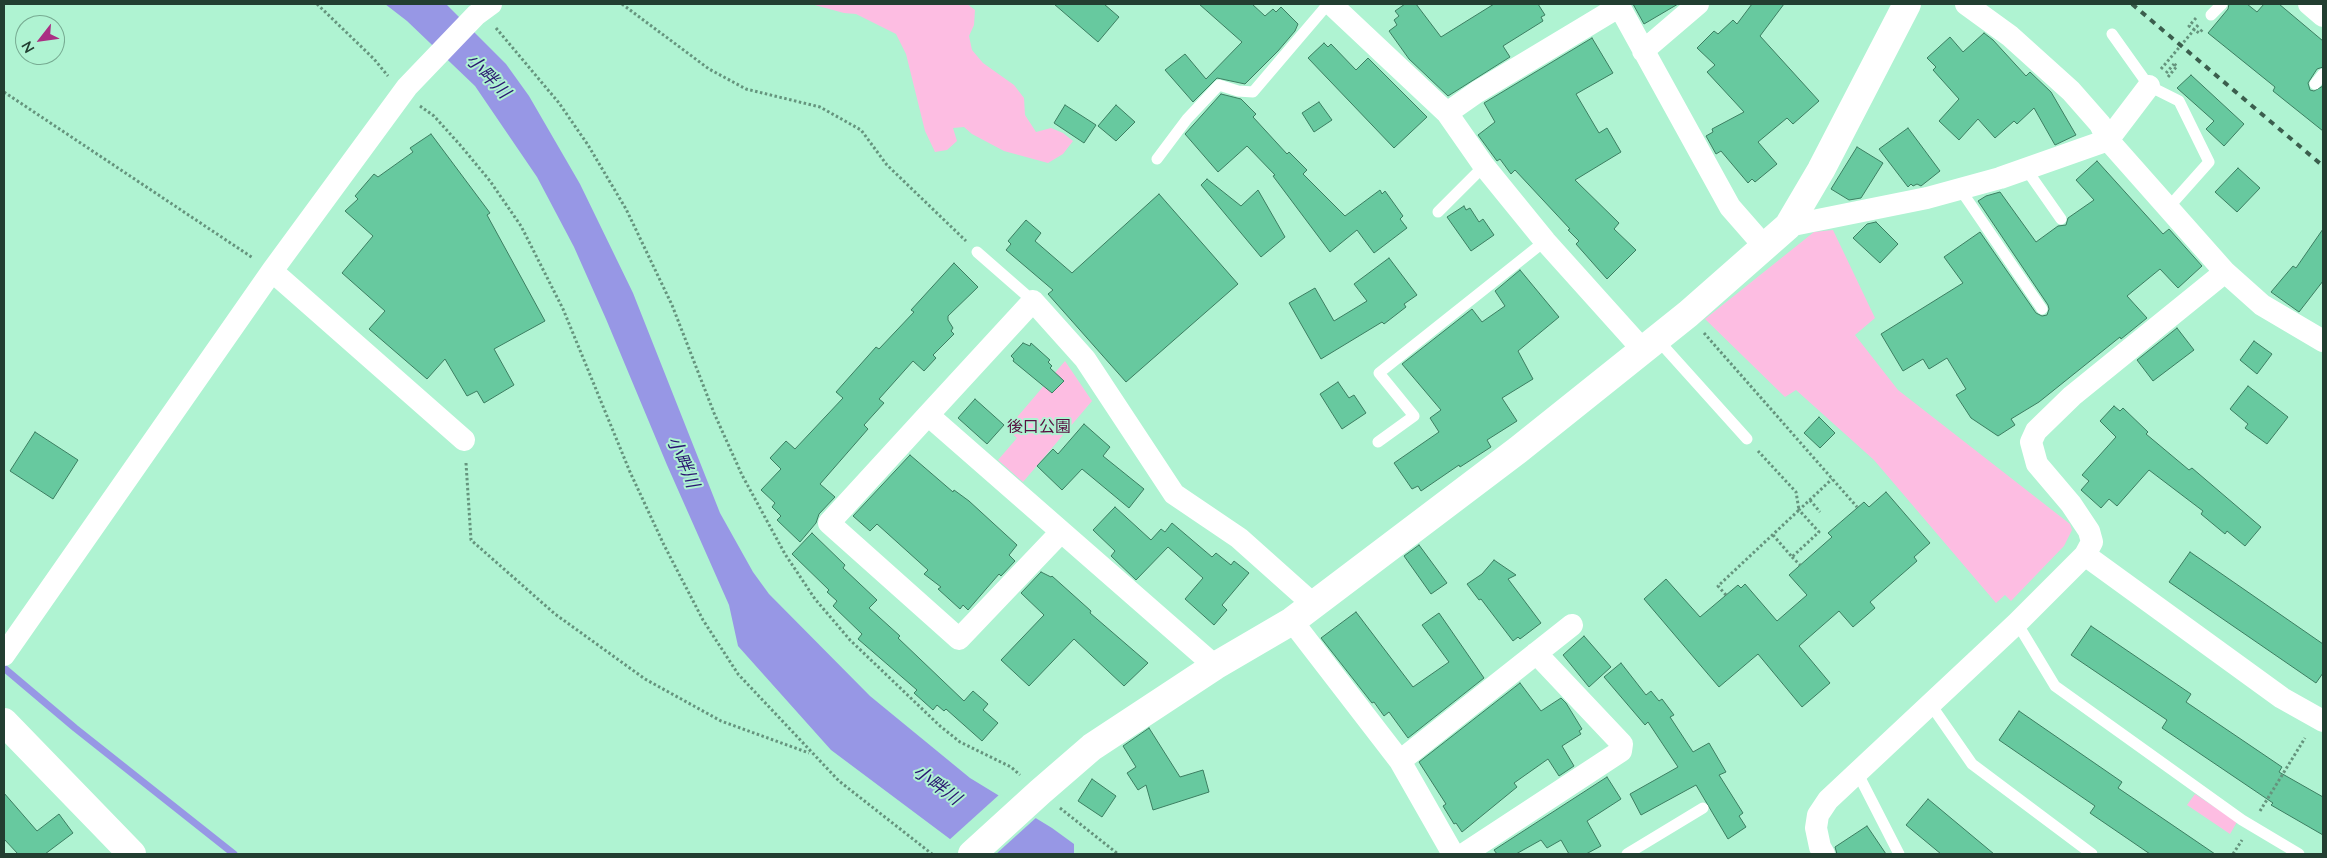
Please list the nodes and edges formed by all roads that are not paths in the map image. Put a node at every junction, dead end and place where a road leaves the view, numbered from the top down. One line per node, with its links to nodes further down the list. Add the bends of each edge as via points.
1 (1329, 4): 16 (street); 18 (lane, via 1253,92 1218,84)
2 (1698, 4): 12 (street)
3 (1907, 4): 25 (street, via 1821,170)
4 (1966, 4): 17 (street, via 2010,36 2071,91 2100,124)
5 (2222, 4): 9 (lane)
6 (2309, 4): 10 (street)
7 (1619, 5): 12 (street); 16 (street)
8 (483, 10): 29 (street, via 405,90)
9 (2208, 16)
10 (2323, 16)
11 (2112, 34): 14 (lane)
12 (1643, 51): 27 (street, via 1730,207)
13 (2323, 74): 15 (lane)
14 (2154, 79): 17 (street); 22 (lane, via 2179,101 2209,162)
15 (2315, 84)
16 (1447, 113): 19 (street)
17 (2108, 140): 20 (street); 22 (street)
18 (1157, 159)
19 (1484, 166): 23 (lane); 26 (street)
20 (2026, 169): 21 (street); 24 (lane)
21 (1960, 189): 25 (street); 32 (lane)
22 (2168, 208): 30 (street)
23 (1438, 212)
24 (2061, 219)
25 (1788, 226): 27 (street)
26 (1545, 241): 34 (street); 38 (lane, via 1379,373 1414,416)
27 (1765, 247): 34 (street)
28 (977, 252): 31 (lane)
29 (272, 271): 37 (street); 46 (street)
30 (2225, 272): 33 (street, via 2262,305); 40 (street, via 2072,396 2036,431 2031,442 2036,464 2071,504 2089,531 2092,542)
31 (1033, 301): 35 (street); 41 (street, via 1085,359 1174,494 1239,538)
32 (2042, 309)
33 (2323, 340)
34 (1650, 345): 36 (lane); 41 (street)
35 (928, 415): 39 (street); 39 (street, via 829,523 959,639)
36 (1747, 439)
37 (464, 440)
38 (1378, 442)
39 (1062, 532): 47 (street)
40 (2085, 555): 43 (street); 49 (street, via 2282,698)
41 (1314, 605): 42 (street)
42 (1292, 621): 47 (street); 51 (street)
43 (2017, 623): 48 (street); 62 (lane, via 2054,686 2251,826)
44 (1572, 625): 45 (street)
45 (1536, 653): 51 (street); 57 (street, via 1622,744 1621,750)
46 (4, 655)
47 (1214, 666): 55 (street, via 1092,747)
48 (1931, 705): 52 (street); 61 (lane, via 1972,764)
49 (2320, 720)
50 (4, 722): 54 (street)
51 (1400, 761): 56 (street)
52 (1858, 774): 59 (street, via 1828,800 1818,814 1816,828); 60 (lane)
53 (1703, 808): 58 (lane)
54 (132, 854)
55 (972, 854)
56 (1453, 854)
57 (1464, 854)
58 (1627, 854)
59 (1824, 854)
60 (1899, 854)
61 (2092, 854)
62 (2300, 854)

